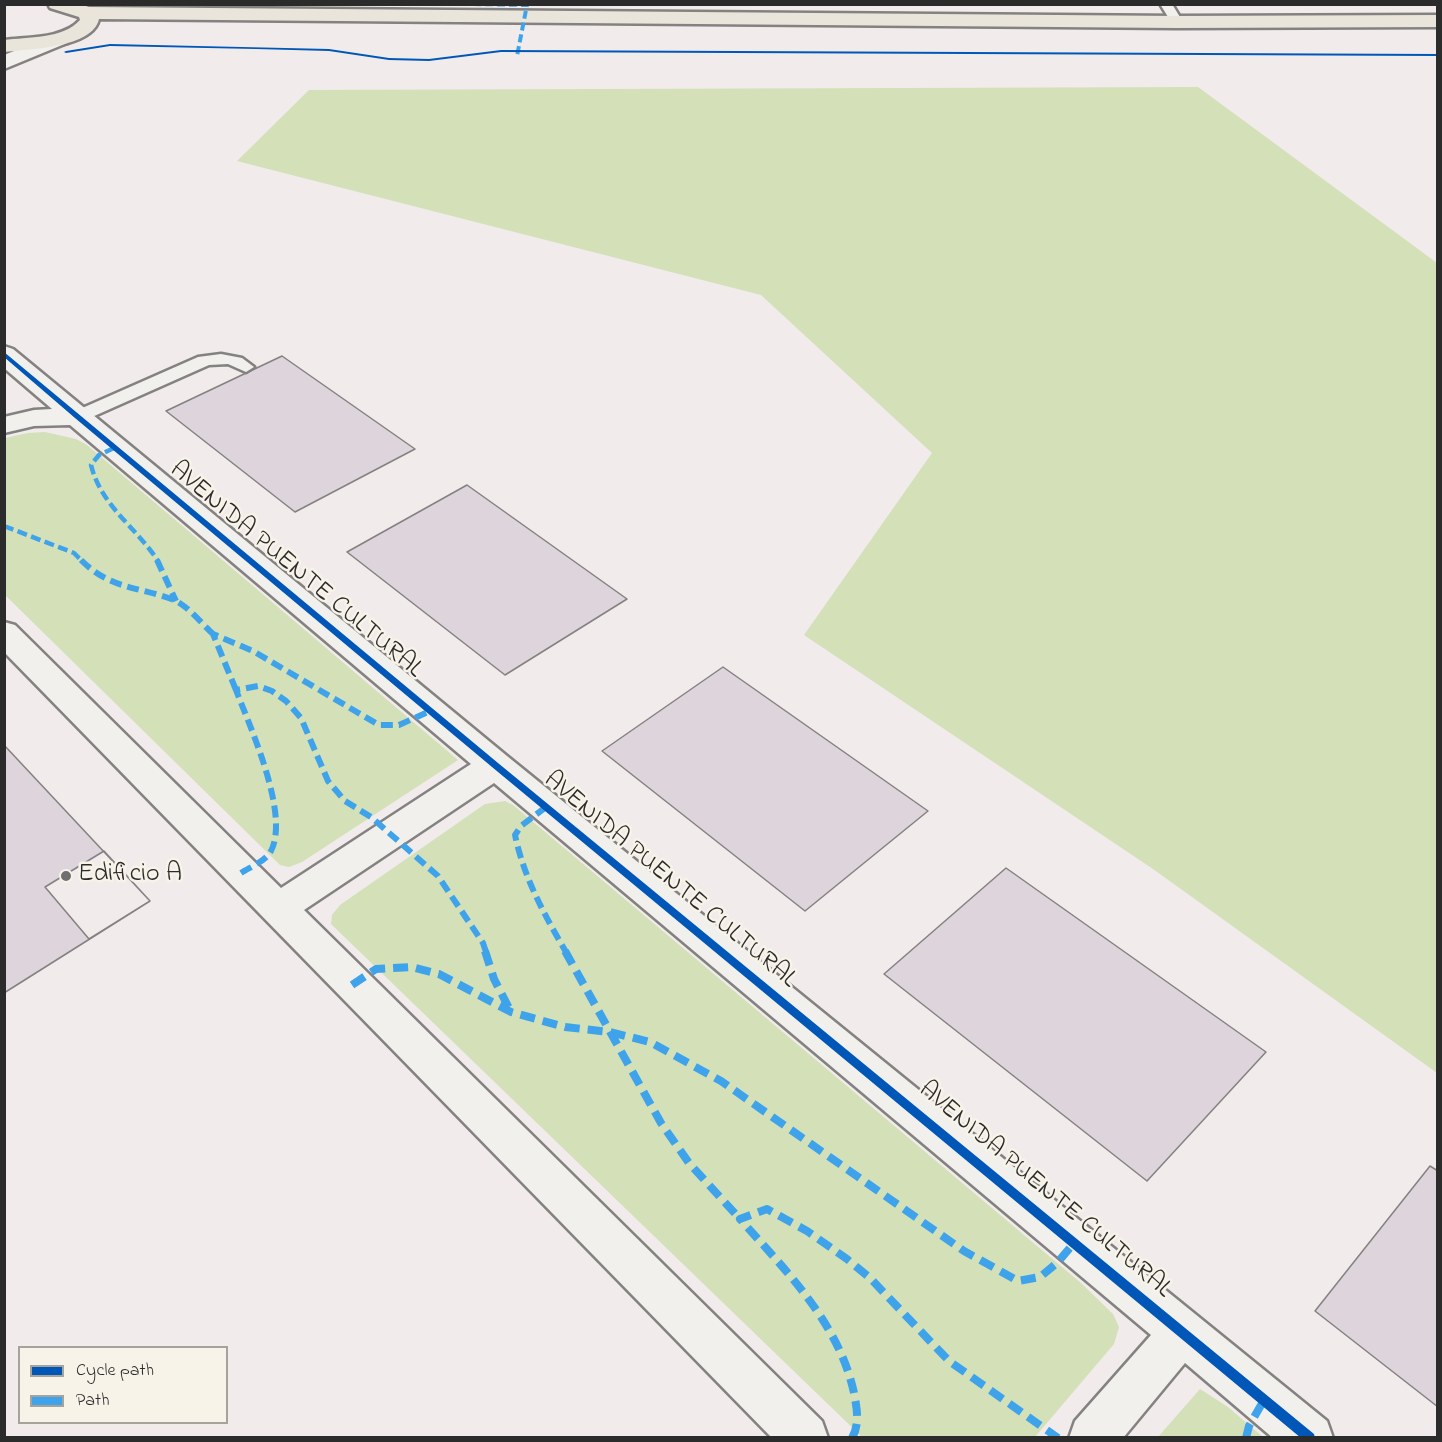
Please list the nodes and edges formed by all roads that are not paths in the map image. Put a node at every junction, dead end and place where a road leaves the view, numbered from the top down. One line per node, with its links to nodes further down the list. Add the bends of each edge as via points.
1 (57, 4): 3 (main road)
2 (1166, 4): 5 (lane)
3 (88, 13): 5 (main road); 6 (main road, via 90,21)
4 (1437, 21): 5 (main road)
5 (1177, 22)
6 (81, 32): 7 (main road); 8 (main road)
7 (60, 39): 9 (main road); 10 (street)
8 (1437, 39)
9 (4, 46)
10 (4, 63)
11 (4, 354): 13 (street, AVENIDA PUENTE CULTURAL)
12 (246, 367): 13 (lane, via 227,358 204,361)
13 (77, 417): 14 (street, via 34,418); 16 (street, AVENIDA PUENTE CULTURAL)
14 (4, 425)
15 (4, 633): 17 (street)
16 (495, 765): 17 (street); 18 (street, AVENIDA PUENTE CULTURAL)
17 (277, 909): 19 (street)
18 (1182, 1332): 20 (street); 21 (street, AVENIDA PUENTE CULTURAL)
19 (805, 1437)
20 (1092, 1437)
21 (1310, 1437)

